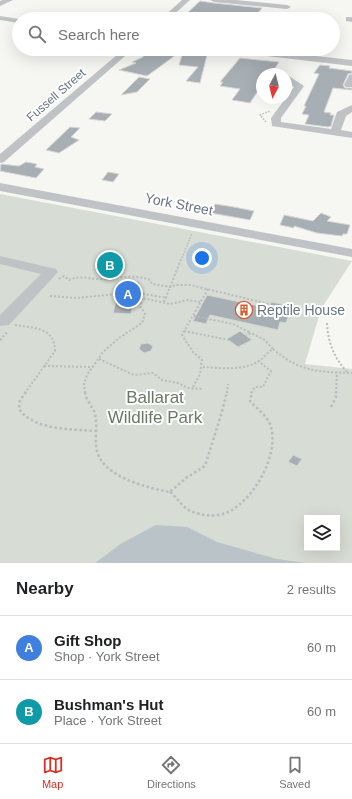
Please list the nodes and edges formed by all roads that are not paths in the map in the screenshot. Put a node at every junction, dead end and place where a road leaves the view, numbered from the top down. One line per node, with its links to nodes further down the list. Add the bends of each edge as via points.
1 (9, 0): 4 (street)
2 (186, 0): 6 (street)
3 (214, 0): 5 (street)
4 (0, 4)
5 (287, 7)
6 (173, 12)
7 (0, 18): 8 (street)
8 (12, 20)
9 (121, 56): 16 (street, Fussell Street)
10 (257, 56): 12 (street)
11 (352, 63): 12 (street)
12 (290, 65): 14 (street, via 300,86 276,118 276,123)
13 (351, 109): 14 (street, via 342,114)
14 (335, 133): 15 (street)
15 (352, 135)
16 (0, 160)
17 (0, 187): 18 (street, York Street)
18 (352, 253)
19 (0, 260): 20 (street, via 51,272 3,321)
20 (7, 325)

